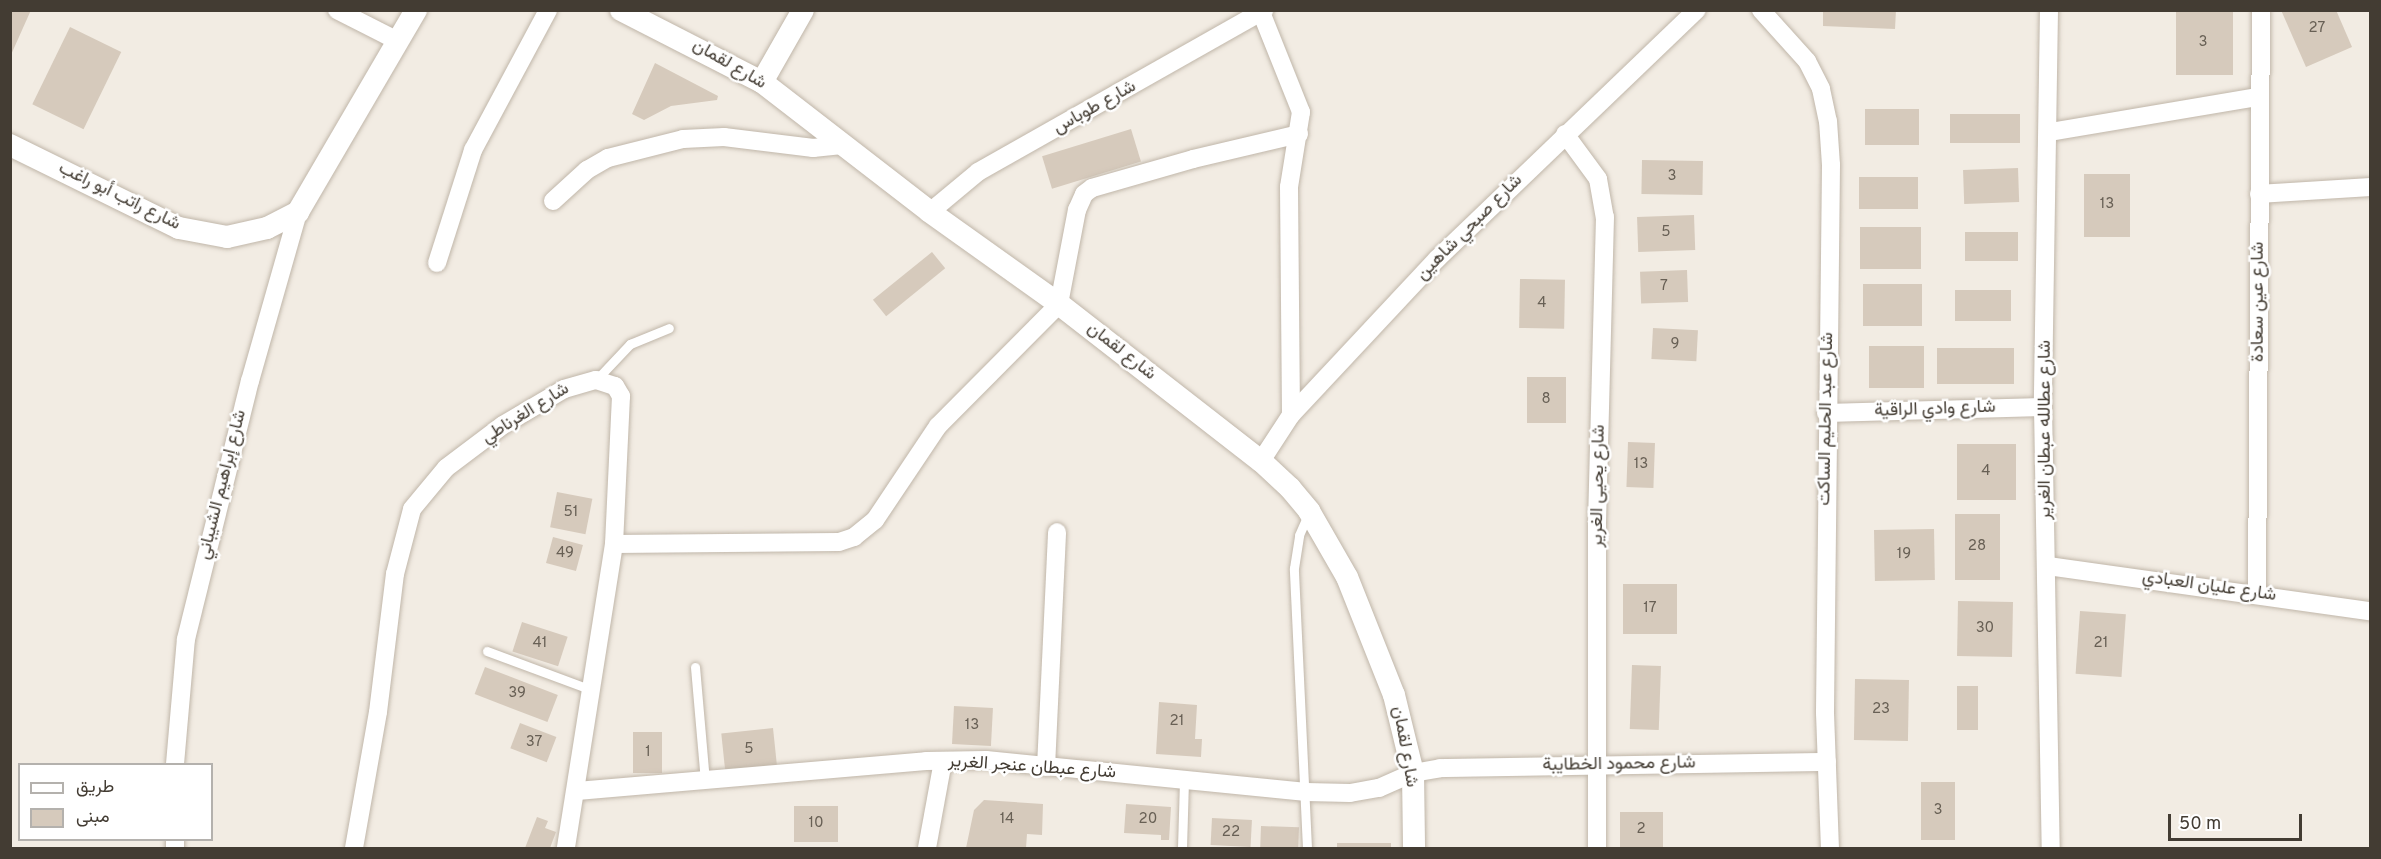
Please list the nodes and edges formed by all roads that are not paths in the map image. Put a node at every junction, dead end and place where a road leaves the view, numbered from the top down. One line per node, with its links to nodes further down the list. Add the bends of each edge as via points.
1 (337, 10): 11 (street)
2 (416, 10): 11 (street)
3 (548, 10): 24 (street, via 473,150)
4 (621, 10): 12 (street, شارع لقمان)
5 (802, 10): 12 (street)
6 (1697, 10): 16 (street, شارع صبحي شاهين)
7 (1761, 10): 29 (street, شارع عبد الحليم الساكت, via 1807,61 1821,89 1828,121 1831,165)
8 (2049, 10): 14 (street, شارع عطالله عبطان الغرير)
9 (2261, 10): 13 (street, شارع عين سعادة)
10 (1262, 11): 15 (street, via 1301,112); 23 (street, شارع طوباس, via 978,172)
11 (396, 40): 22 (street)
12 (762, 82): 18 (street, شارع لقمان)
13 (2258, 97): 14 (street); 20 (street, شارع عين سعادة)
14 (2050, 132): 28 (street, شارع عطالله عبطان الغرير)
15 (1299, 134): 25 (street, via 1092,188 1077,210); 30 (street, via 1288,187)
16 (1565, 134): 30 (street, شارع صبحي شاهين, via 1437,259); 44 (street, شارع يحيى الغرير, via 1598,179 1605,217)
17 (10, 145): 22 (street, شارع راتب أبو راغب, via 179,228 227,237 267,228)
18 (842, 145): 21 (street, via 813,148 724,137 683,139 608,158 587,170); 23 (street, شارع لقمان)
19 (2370, 187): 20 (street)
20 (2259, 194): 36 (street, شارع عين سعادة)
21 (554, 201)
22 (298, 212): 43 (street, شارع إبراهيم الشيباني, via 247,392 186,639)
23 (930, 212): 25 (street, شارع لقمان)
24 (437, 262)
25 (1059, 304): 31 (street, شارع لقمان); 34 (street, via 938,426 875,520 854,537 839,542)
26 (669, 328): 27 (lane, via 630,344)
27 (596, 380): 34 (street, via 615,386 621,396); 51 (street, شارع الغرناطي, via 564,389 503,425 446,468 412,509 394,574 378,712)
28 (2043, 407): 29 (street, شارع وادي الراقية); 35 (street, شارع عطالله عبطان الغرير)
29 (1826, 413): 42 (street, شارع عبد الحليم الساكت)
30 (1291, 415): 31 (street, شارع صبحي شاهين)
31 (1261, 461): 32 (street, شارع لقمان)
32 (1309, 511): 46 (street, شارع لقمان, via 1347,577 1369,629 1395,695); 50 (lane, via 1299,535 1294,568)
33 (1057, 532): 45 (street)
34 (614, 544): 40 (street)
35 (2048, 566): 36 (street, شارع عليان العبادي); 59 (street, شارع عطالله عبطان الغرير)
36 (2257, 593): 37 (street, شارع عليان العبادي)
37 (2370, 611)
38 (487, 651): 40 (lane)
39 (695, 668): 48 (lane)
40 (592, 690): 49 (street)
41 (944, 761): 45 (street, شارع عبطان عنجر الغرير, via 986,760); 48 (street, شارع عبطان عنجر الغرير); 53 (street)
42 (1827, 762): 44 (street, شارع محمود الخطايبة); 58 (street, شارع عبد الحليم الساكت)
43 (176, 763)
44 (1597, 765): 46 (street, شارع محمود الخطايبة, via 1465,766); 57 (street, شارع يحيى الغرير)
45 (1046, 767): 47 (street, شارع عبطان عنجر الغرير)
46 (1413, 773): 50 (street, شارع عبطان عنجر الغرير, via 1378,788); 56 (street, شارع لقمان)
47 (1184, 780): 50 (street, شارع عبطان عنجر الغرير); 54 (lane)
48 (705, 781): 49 (street, شارع عبطان عنجر الغرير)
49 (577, 791): 52 (street)
50 (1306, 792): 55 (lane)
51 (354, 849)
52 (566, 849)
53 (927, 849)
54 (1182, 849)
55 (1307, 849)
56 (1414, 849)
57 (1597, 849)
58 (1830, 849)
59 (2051, 849)

